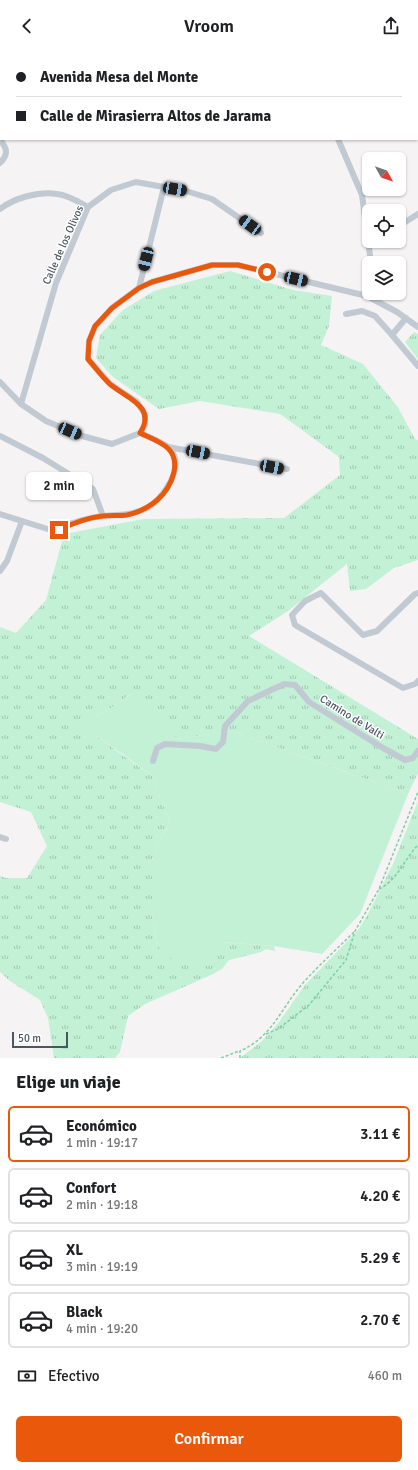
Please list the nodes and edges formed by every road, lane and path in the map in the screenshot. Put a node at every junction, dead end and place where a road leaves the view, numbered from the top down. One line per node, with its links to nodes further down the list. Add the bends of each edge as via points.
1 (0, 140): 3 (street, via 7,152)
2 (338, 140): 5 (street, via 362,195)
3 (0, 163)
4 (164, 187): 6 (street, Calle de los Olivos, via 136,182 111,190); 10 (street, Calle de los Olivos, via 212,199); 11 (street)
5 (363, 204)
6 (88, 208): 7 (street, via 77,201 56,194 19,198); 20 (street, Calle de los Olivos, via 56,283)
7 (0, 209)
8 (418, 214): 9 (street)
9 (406, 222)
10 (261, 233)
11 (139, 288): 12 (street, via 212,265 238,265); 21 (street, via 112,308 95,326 89,341 88,359 110,384 137,402 145,414 145,425)
12 (362, 295)
13 (374, 300): 15 (street)
14 (346, 314): 17 (street, via 362,311 375,316)
15 (406, 318): 16 (street); 17 (street)
16 (418, 327)
17 (392, 335): 18 (street)
18 (418, 366)
19 (0, 382): 20 (street)
20 (21, 404): 21 (street, via 46,421 82,436 112,444)
21 (140, 433): 23 (street)
22 (0, 436): 26 (street, via 43,458 93,489)
23 (168, 447): 24 (street); 26 (street, via 175,463 172,480 156,502 126,515)
24 (287, 470)
25 (0, 514): 27 (street)
26 (103, 516): 27 (street, via 73,523 54,531)
27 (22, 521): 28 (street)
28 (0, 571)
29 (418, 593): 30 (street, via 377,631 363,635 321,593 305,601 292,615 295,625 403,688)
30 (418, 681)
31 (418, 751): 32 (street, Camino de Valti, via 412,758 405,760 309,702 295,685 284,684 248,701 225,726 223,742 216,749 165,744 157,748)
32 (152, 761)
33 (418, 792): 35 (path)
34 (418, 845): 35 (path, via 400,871 386,886)
35 (379, 889): 36 (path)
36 (355, 931): 37 (path, via 302,984); 37 (path, via 346,960 309,1004 278,1029)
37 (266, 1034): 38 (path)
38 (240, 1051): 39 (path); 40 (path)
39 (221, 1058)
40 (240, 1058)

